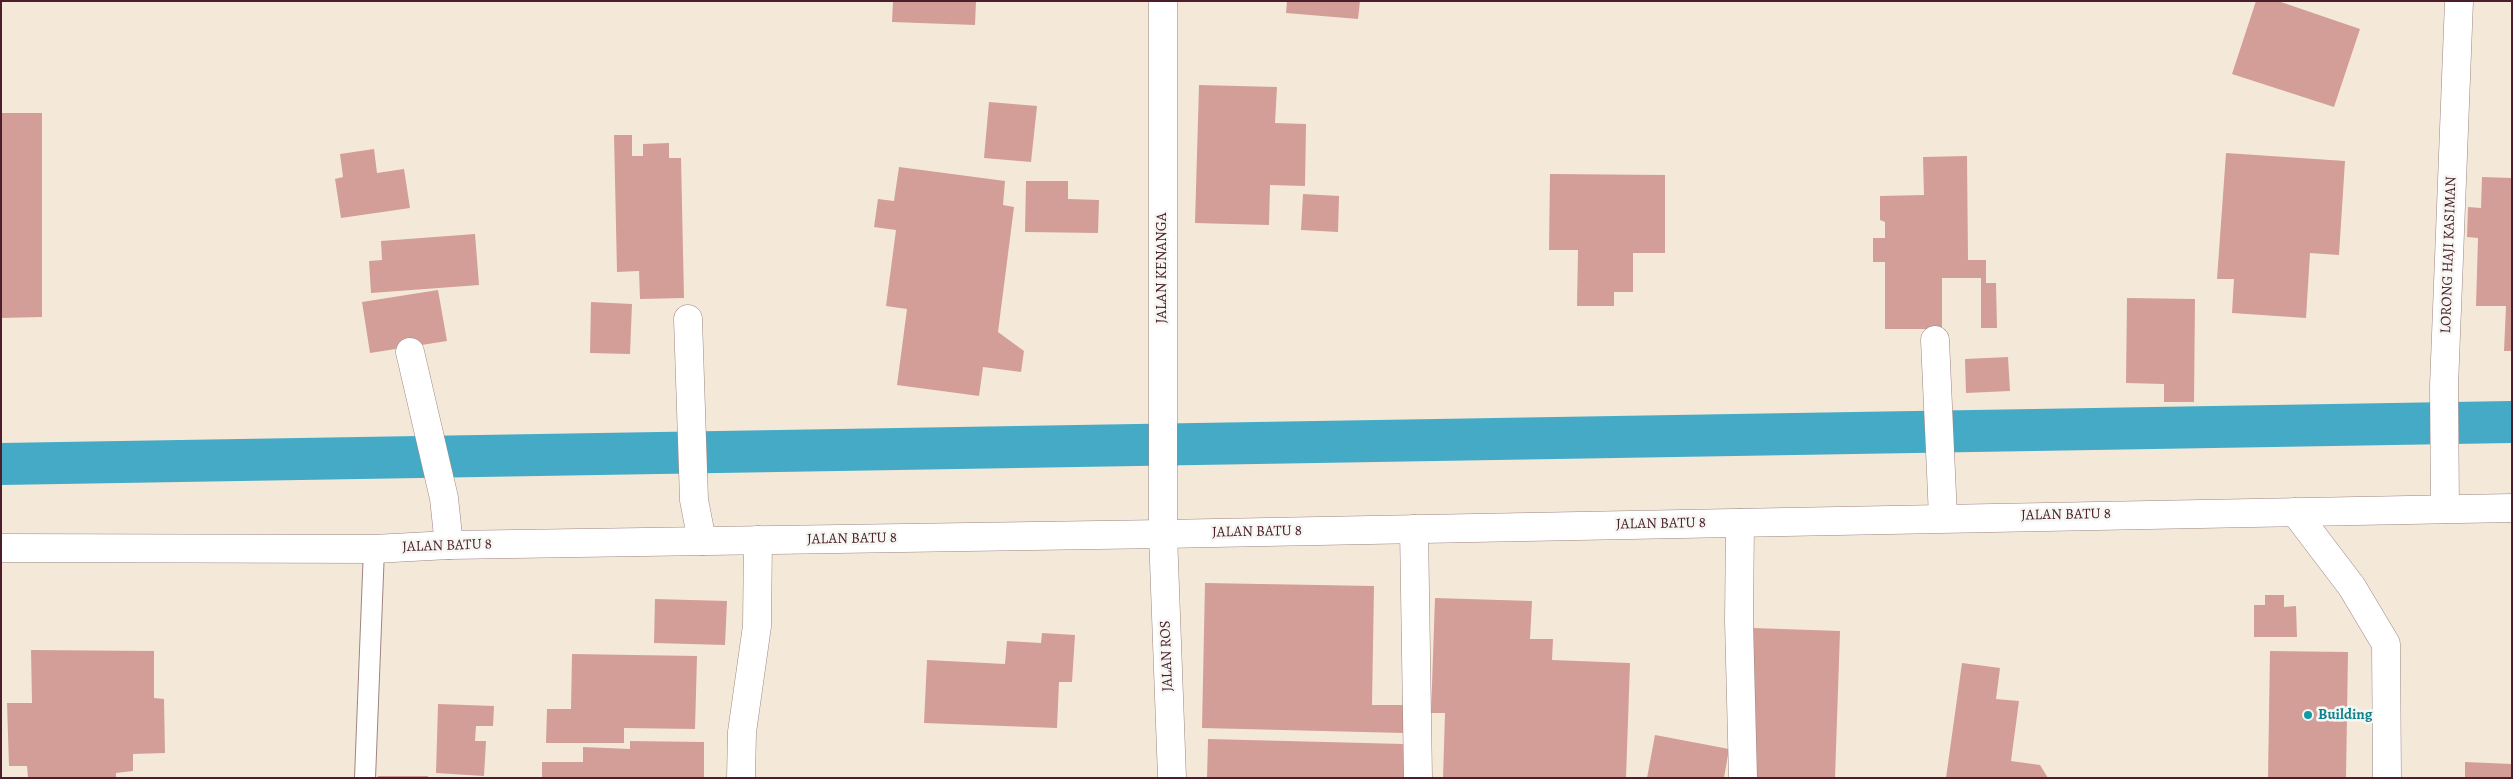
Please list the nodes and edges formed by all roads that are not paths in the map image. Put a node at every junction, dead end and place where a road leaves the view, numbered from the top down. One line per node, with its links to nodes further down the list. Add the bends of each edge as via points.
1 (1163, 1): 12 (street, JALAN KENANGA)
2 (2459, 1): 7 (street, LORONG HAJI KASIMAN, via 2444,386)
3 (688, 319): 14 (street, via 694,500)
4 (1935, 340): 9 (street)
5 (410, 352): 15 (street, via 444,498)
6 (2512, 508): 7 (street, JALAN BATU 8)
7 (2445, 509): 8 (street, JALAN BATU 8)
8 (2295, 512): 9 (street, JALAN BATU 8); 23 (street, via 2352,587 2386,644)
9 (1943, 517): 10 (street, JALAN BATU 8)
10 (1740, 522): 11 (street, JALAN BATU 8); 22 (street)
11 (1414, 529): 12 (street, JALAN BATU 8); 21 (street)
12 (1163, 534): 13 (street, JALAN BATU 8); 20 (street, JALAN ROS)
13 (758, 540): 14 (street, JALAN BATU 8); 19 (street, via 757,626 742,732)
14 (702, 541): 15 (street, JALAN BATU 8)
15 (449, 545): 17 (street, JALAN BATU 8)
16 (1, 548): 17 (street, JALAN BATU 8)
17 (374, 549): 18 (lane)
18 (365, 778)
19 (741, 778)
20 (1172, 778)
21 (1418, 778)
22 (1743, 778)
23 (2387, 778)

